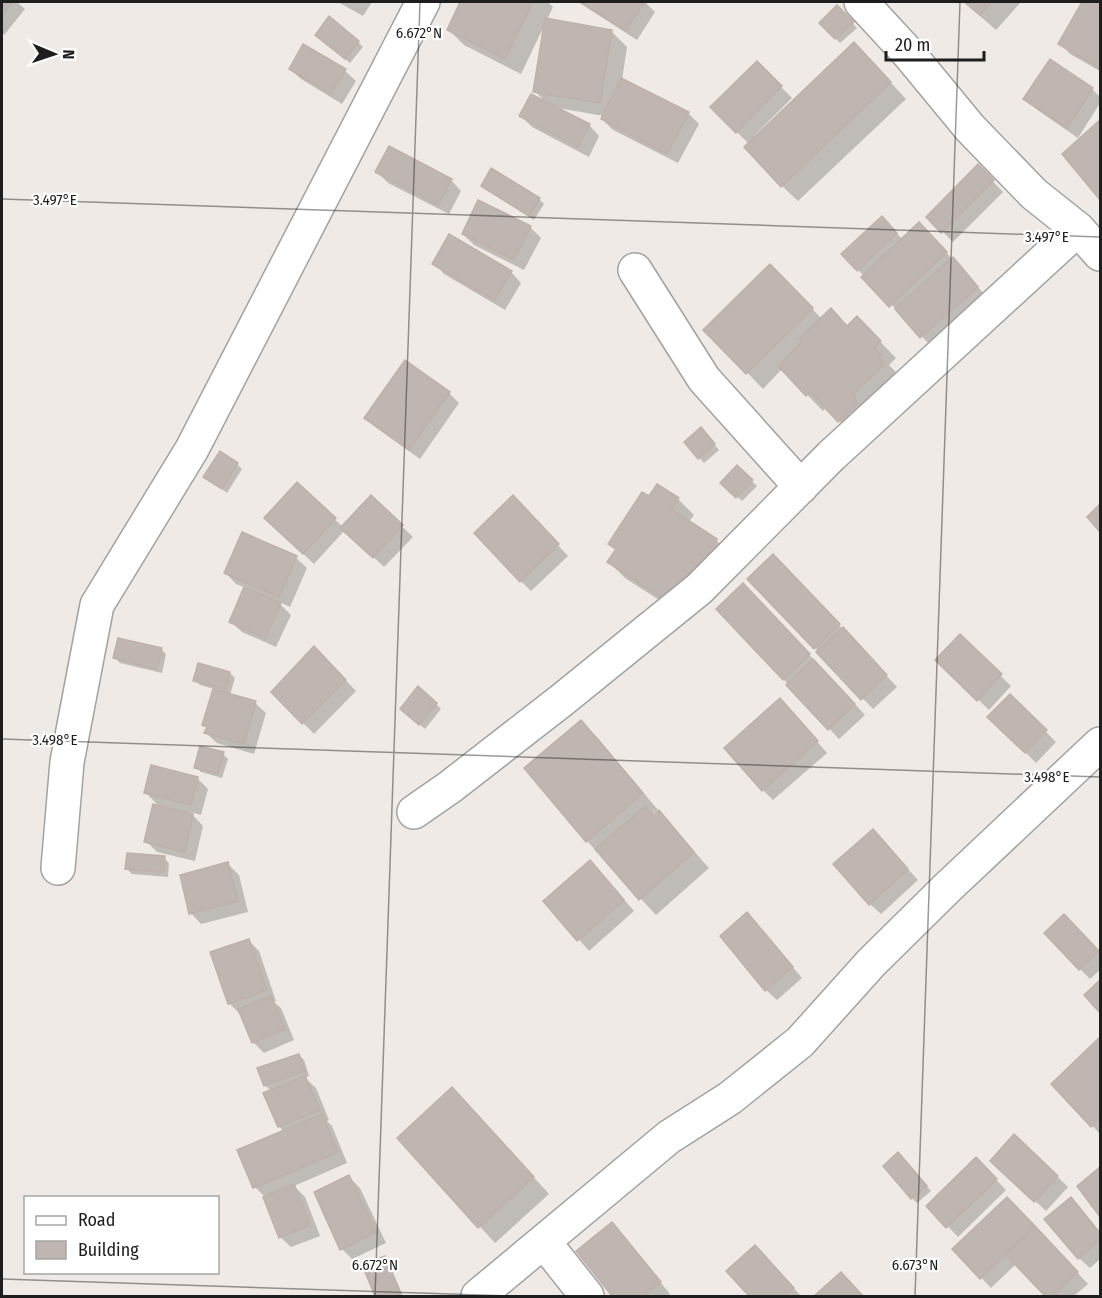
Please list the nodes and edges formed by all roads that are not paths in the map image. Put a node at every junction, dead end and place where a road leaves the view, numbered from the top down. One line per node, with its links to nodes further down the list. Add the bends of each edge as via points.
1 (423, 2): 9 (street, via 192,449 97,605 67,762)
2 (861, 2): 3 (street, via 970,128 1034,194)
3 (1078, 229): 4 (street); 6 (street)
4 (1101, 254)
5 (635, 270): 6 (street, via 704,379)
6 (801, 487): 8 (street, via 699,589)
7 (1101, 744): 10 (street, via 879,955 800,1042 730,1098 669,1137)
8 (414, 812)
9 (58, 868)
10 (544, 1242): 11 (street); 12 (street)
11 (477, 1296)
12 (587, 1296)

